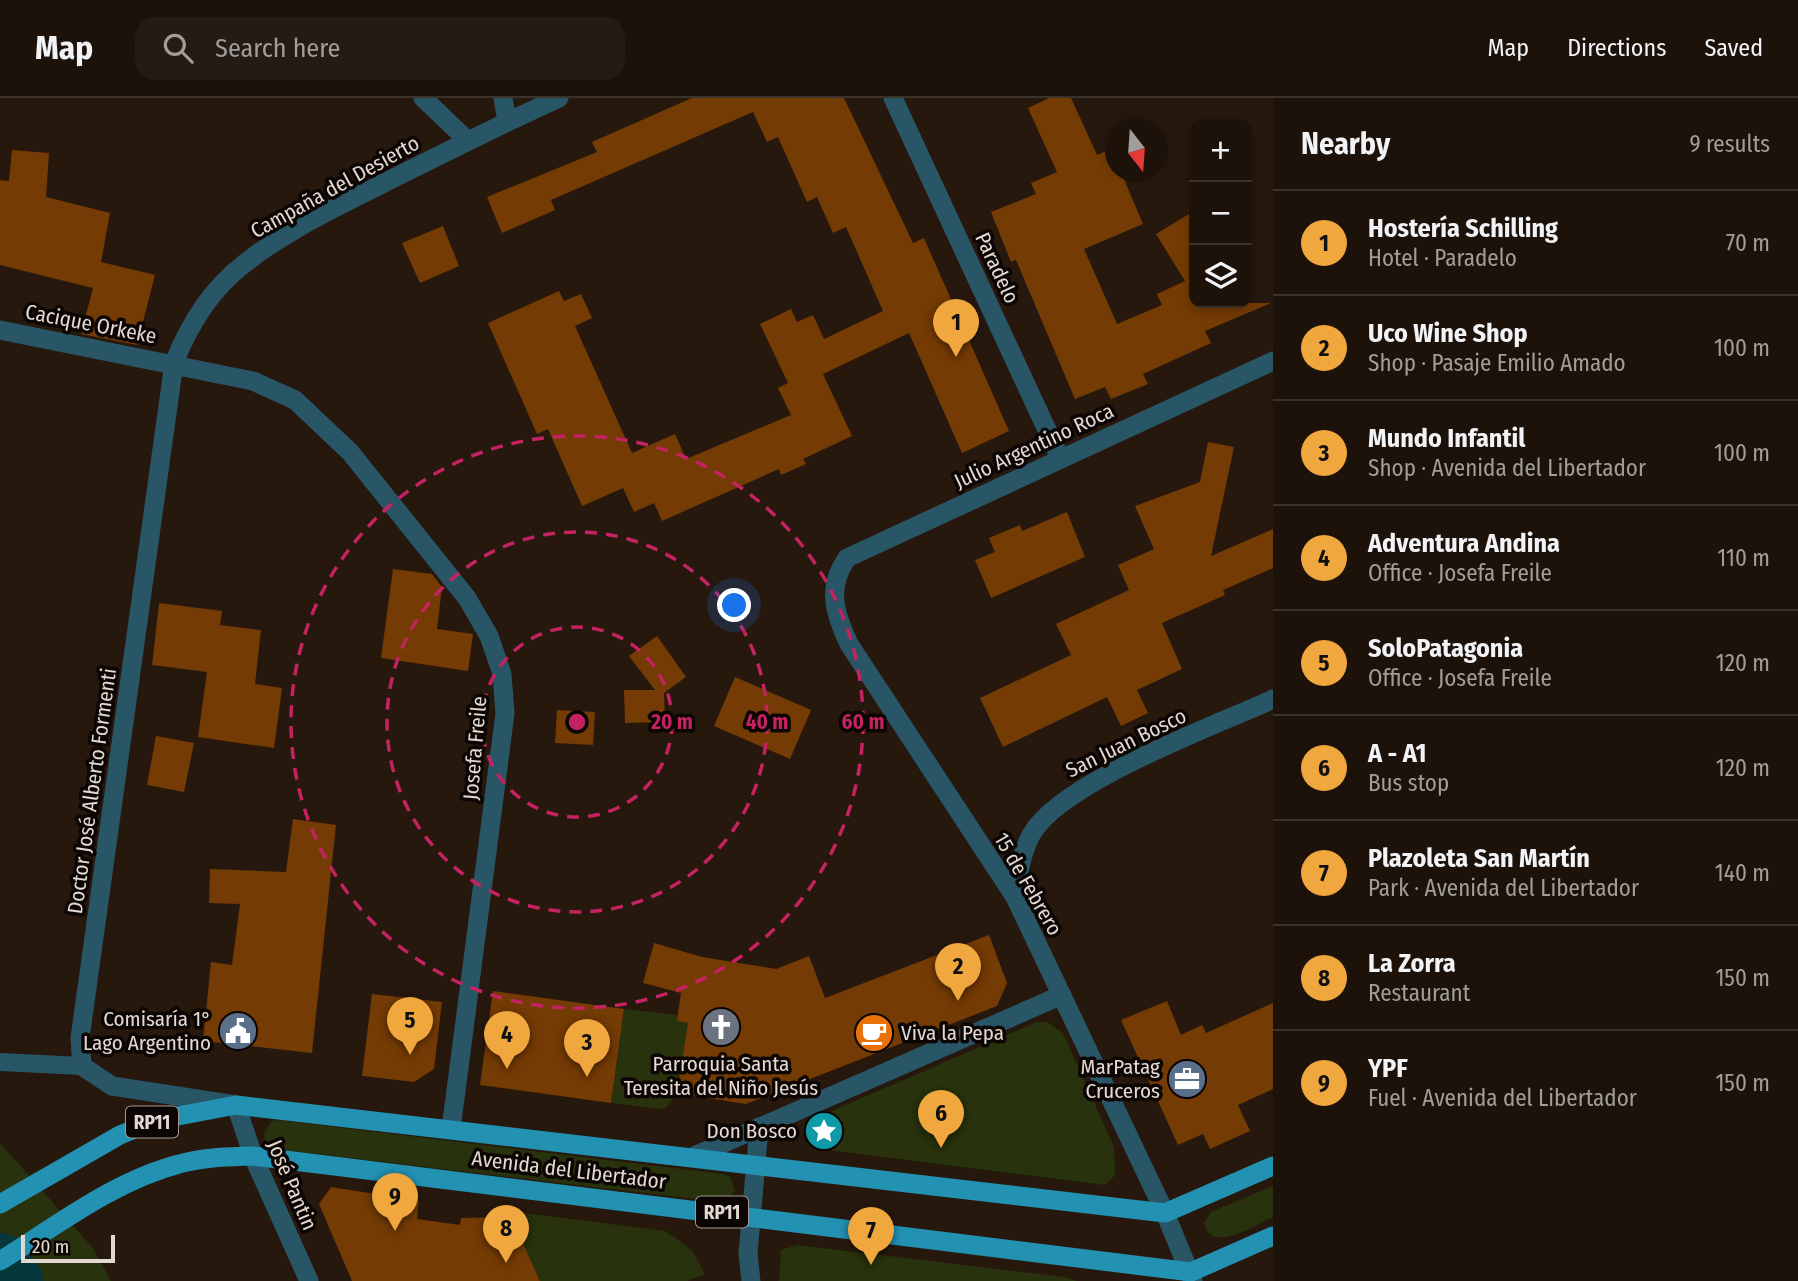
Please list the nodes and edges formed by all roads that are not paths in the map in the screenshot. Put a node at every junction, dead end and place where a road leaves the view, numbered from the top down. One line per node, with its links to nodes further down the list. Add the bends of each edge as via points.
1 (423, 98): 6 (street)
2 (503, 98): 5 (street)
3 (559, 98): 5 (street, Campaña del Desierto)
4 (893, 98): 10 (street, Paradelo)
5 (507, 121): 6 (street, Campaña del Desierto)
6 (468, 141): 9 (street, Campaña del Desierto, via 312,220 242,265 206,302 185,334)
7 (0, 330): 9 (street, Cacique Orkeke)
8 (1273, 361): 10 (street, Julio Argentino Roca)
9 (174, 363): 16 (street, Doctor José Alberto Formenti, via 80,1038); 19 (street, Josefa Freile, via 253,381 295,400 350,452 467,598 489,636 502,674 505,713)
10 (1060, 458): 11 (street, Julio Argentino Roca, via 847,558 837,572)
11 (834, 590): 13 (street, 15 de Febrero, via 836,614 849,645)
12 (1273, 699): 13 (street, San Juan Bosco, via 1083,786 1053,808 1032,834 1020,862)
13 (1015, 897): 14 (street, 15 de Febrero)
14 (1062, 995): 18 (street); 25 (street, 15 de Febrero)
15 (0, 1062): 16 (lane)
16 (82, 1066): 17 (street, via 112,1086)
17 (236, 1105): 19 (main road, Avenida del Libertador / RP11); 20 (street, José Pantin); 24 (main road, Avenida del Libertador / RP11, via 157,1120 120,1135)
18 (759, 1127): 21 (street); 22 (street)
19 (451, 1129): 21 (main road, Avenida del Libertador / RP11)
20 (253, 1156): 26 (main road, Avenida del Libertador / RP11); 28 (main road, Avenida del Libertador / RP11, via 180,1164 145,1177); 30 (street, José Pantin)
21 (692, 1157): 22 (main road, Avenida del Libertador / RP11)
22 (756, 1165): 25 (main road, Avenida del Libertador / RP11); 26 (street)
23 (1273, 1166): 25 (main road)
24 (0, 1204)
25 (1165, 1213): 29 (street, 15 de Febrero)
26 (753, 1216): 29 (main road, Avenida del Libertador / RP11); 31 (street, via 748,1262)
27 (1273, 1236): 29 (main road)
28 (0, 1261)
29 (1186, 1278)
30 (309, 1281)
31 (751, 1281)

